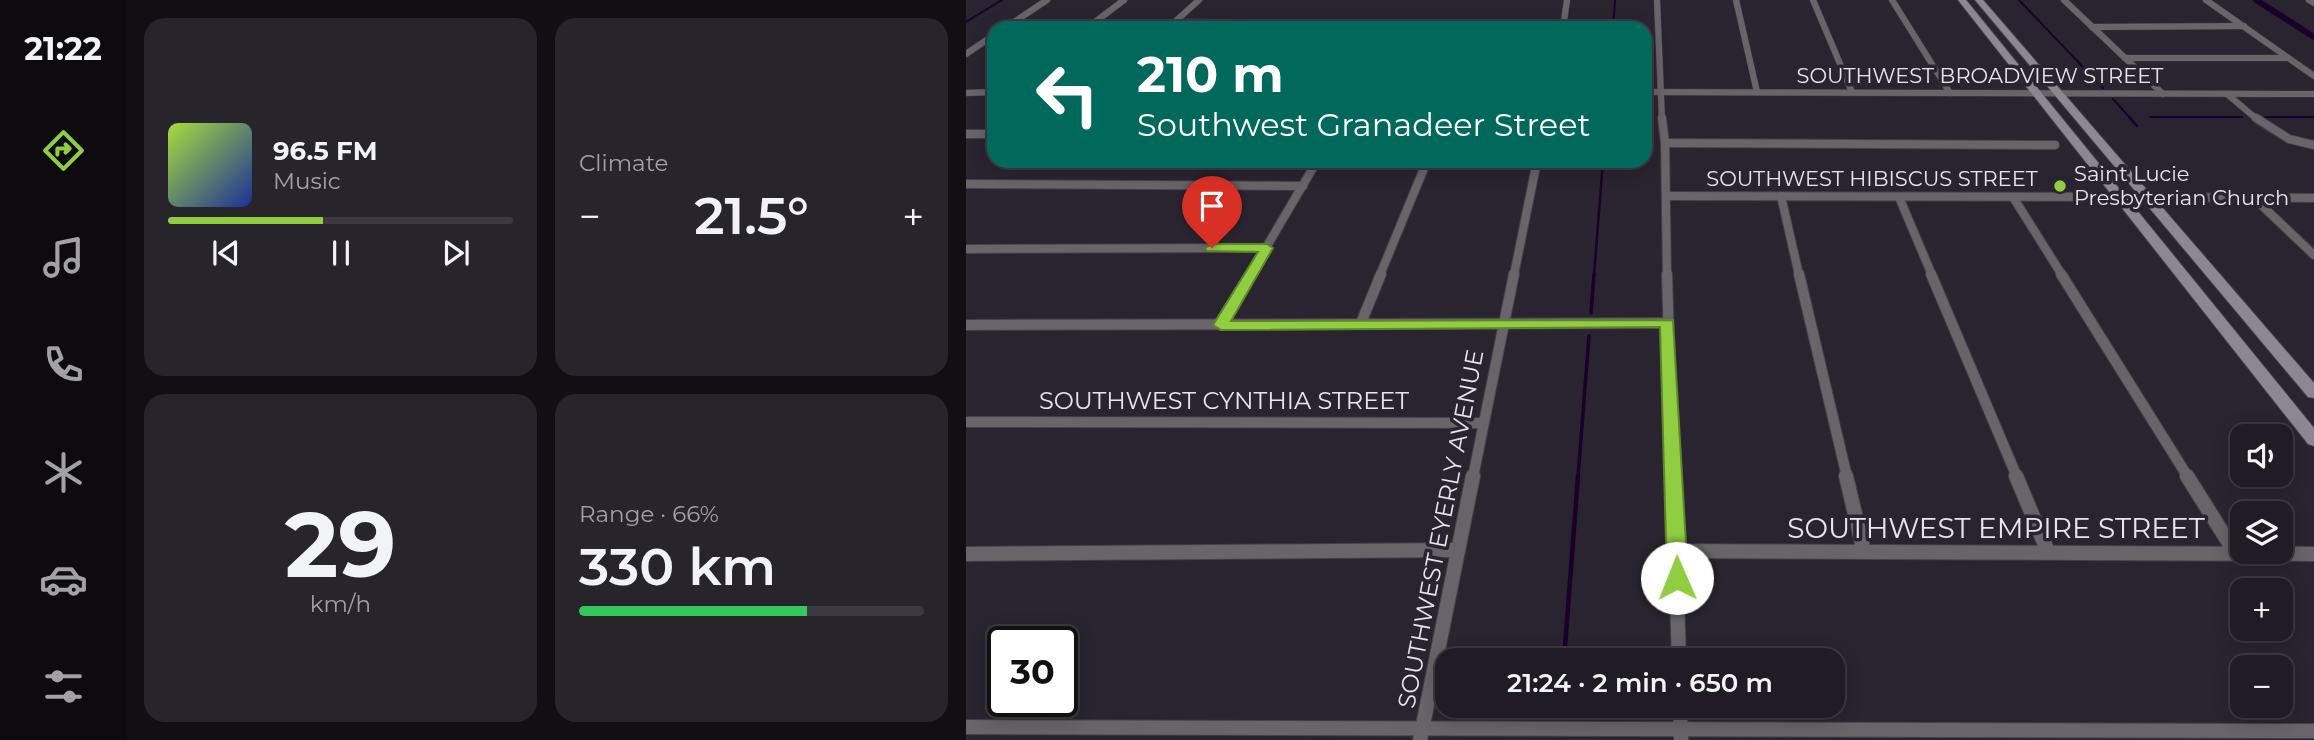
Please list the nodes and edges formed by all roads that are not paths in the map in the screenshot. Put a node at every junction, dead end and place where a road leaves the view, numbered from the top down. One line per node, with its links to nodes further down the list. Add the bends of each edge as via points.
1 (1047, 0): 15 (street)
2 (1124, 0): 16 (street)
3 (1199, 0): 17 (street)
4 (1567, 0): 18 (street)
5 (1657, 0): 28 (street)
6 (1736, 0): 29 (street)
7 (1813, 0): 30 (street)
8 (1892, 0): 32 (street)
9 (1962, 0): 33 (main road)
10 (1979, 0): 34 (main road)
11 (2064, 0): 20 (street)
12 (2206, 0): 19 (street)
13 (2309, 0): 14 (street)
14 (2314, 3)
15 (1016, 21)
16 (1096, 21)
17 (1176, 21)
18 (1564, 21)
19 (2244, 26): 20 (street); 24 (street)
20 (2092, 27): 23 (street)
21 (987, 40): 22 (street)
22 (966, 54)
23 (2125, 58): 24 (street); 35 (street)
24 (2288, 58): 25 (street)
25 (2314, 76)
26 (987, 92): 31 (street)
27 (1652, 92): 28 (street, SOUTHWEST BROADVIEW STREET)
28 (1659, 92): 29 (street, SOUTHWEST BROADVIEW STREET); 40 (street)
29 (1757, 92): 30 (street, SOUTHWEST BROADVIEW STREET)
30 (1852, 92): 32 (street, SOUTHWEST BROADVIEW STREET)
31 (966, 93)
32 (1950, 93): 33 (street, SOUTHWEST BROADVIEW STREET)
33 (2038, 94): 34 (street, SOUTHWEST BROADVIEW STREET); 52 (main road)
34 (2059, 94): 35 (street, SOUTHWEST BROADVIEW STREET); 53 (main road)
35 (2163, 94): 36 (street, SOUTHWEST BROADVIEW STREET)
36 (2227, 94): 37 (street, SOUTHWEST BROADVIEW STREET); 42 (street, via 2275,134)
37 (2314, 94)
38 (966, 134): 39 (street)
39 (987, 134)
40 (1665, 143): 41 (street); 48 (street)
41 (2055, 145)
42 (2314, 145)
43 (1313, 168): 47 (street)
44 (1424, 168): 59 (street)
45 (1536, 168): 61 (street, SOUTHWEST EYERLY AVENUE)
46 (966, 184): 47 (street)
47 (1303, 186): 56 (street)
48 (1667, 196): 49 (street, SOUTHWEST HIBISCUS STREET); 60 (street)
49 (1780, 196): 50 (street, SOUTHWEST HIBISCUS STREET); 71 (street)
50 (1899, 197): 51 (street, SOUTHWEST HIBISCUS STREET); 72 (street)
51 (2013, 197): 52 (street, SOUTHWEST HIBISCUS STREET); 68 (street)
52 (2120, 197): 67 (main road)
53 (2148, 197): 54 (street); 64 (main road)
54 (2254, 198): 55 (street); 58 (street)
55 (2314, 198)
56 (1267, 248): 57 (street); 63 (street)
57 (966, 249)
58 (2314, 256)
59 (1361, 323): 61 (street); 63 (street)
60 (1668, 323): 61 (street); 70 (street)
61 (1504, 324): 66 (street, SOUTHWEST EYERLY AVENUE)
62 (966, 325): 63 (street)
63 (1221, 325)
64 (2314, 393)
65 (966, 422): 66 (street, SOUTHWEST CYNTHIA STREET)
66 (1483, 423): 69 (street, SOUTHWEST EYERLY AVENUE)
67 (2314, 440)
68 (2230, 544)
69 (1458, 551): 73 (street); 80 (street, SOUTHWEST EYERLY AVENUE)
70 (1677, 551): 71 (street, SOUTHWEST EMPIRE STREET); 77 (street)
71 (1864, 552): 72 (street, SOUTHWEST EMPIRE STREET)
72 (2048, 552): 74 (street, SOUTHWEST EMPIRE STREET)
73 (966, 554)
74 (2230, 554)
75 (2293, 554): 76 (street, SOUTHWEST EMPIRE STREET)
76 (2314, 554)
77 (1679, 648)
78 (966, 727): 80 (street)
79 (2314, 731): 83 (street)
80 (1422, 733): 81 (street)
81 (1680, 734): 82 (street)
82 (1901, 734): 83 (street)
83 (2126, 736)

